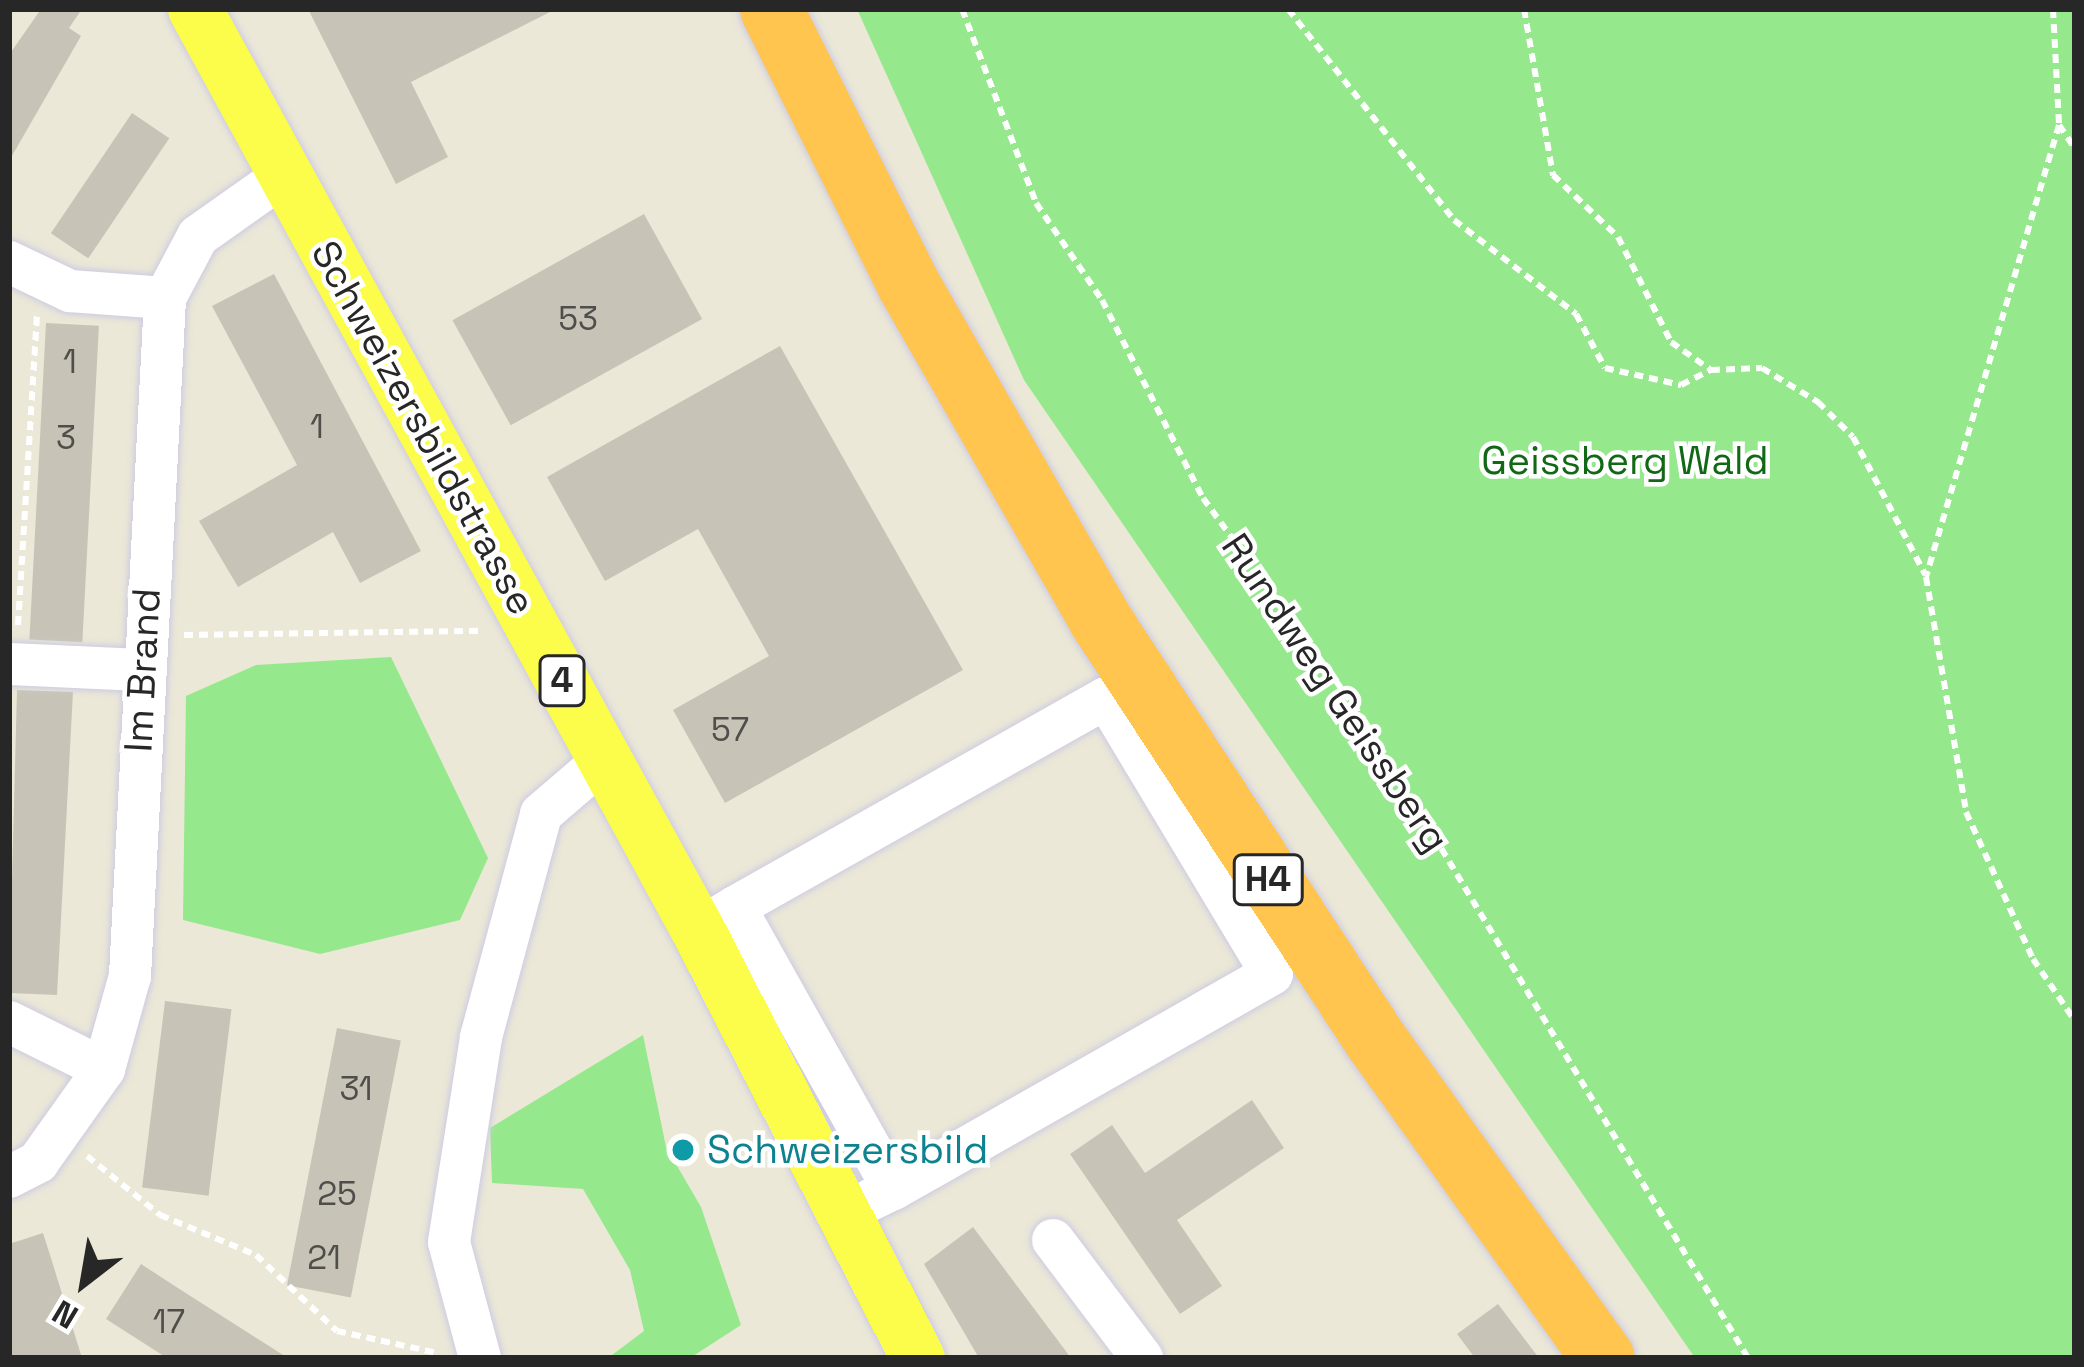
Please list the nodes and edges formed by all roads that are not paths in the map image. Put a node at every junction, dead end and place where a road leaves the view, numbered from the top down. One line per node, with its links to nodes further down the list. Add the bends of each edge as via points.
1 (195, 9): 3 (main road, Schweizersbildstrasse / 4)
2 (771, 9): 18 (highway, H4, via 908,284 1099,618 1374,1038)
3 (284, 176): 5 (street, Im Brand, via 198,236); 8 (main road, Schweizersbildstrasse / 4)
4 (24, 272): 5 (street)
5 (165, 298): 6 (street, Im Brand)
6 (143, 653): 7 (street); 11 (street, Im Brand, via 130,976)
7 (12, 664)
8 (605, 759): 9 (main road, Schweizersbildstrasse / 4); 15 (street, via 541,814 481,1037 449,1242)
9 (716, 918): 13 (main road, Schweizersbildstrasse / 4); 13 (street, via 1106,698 1272,974)
10 (9, 1022): 11 (street)
11 (104, 1070): 12 (street, Im Brand, via 59,1132)
12 (9, 1178)
13 (870, 1200): 16 (main road, Schweizersbildstrasse / 4)
14 (1053, 1240): 17 (street)
15 (469, 1357)
16 (918, 1358)
17 (1142, 1358)
18 (1603, 1358)

